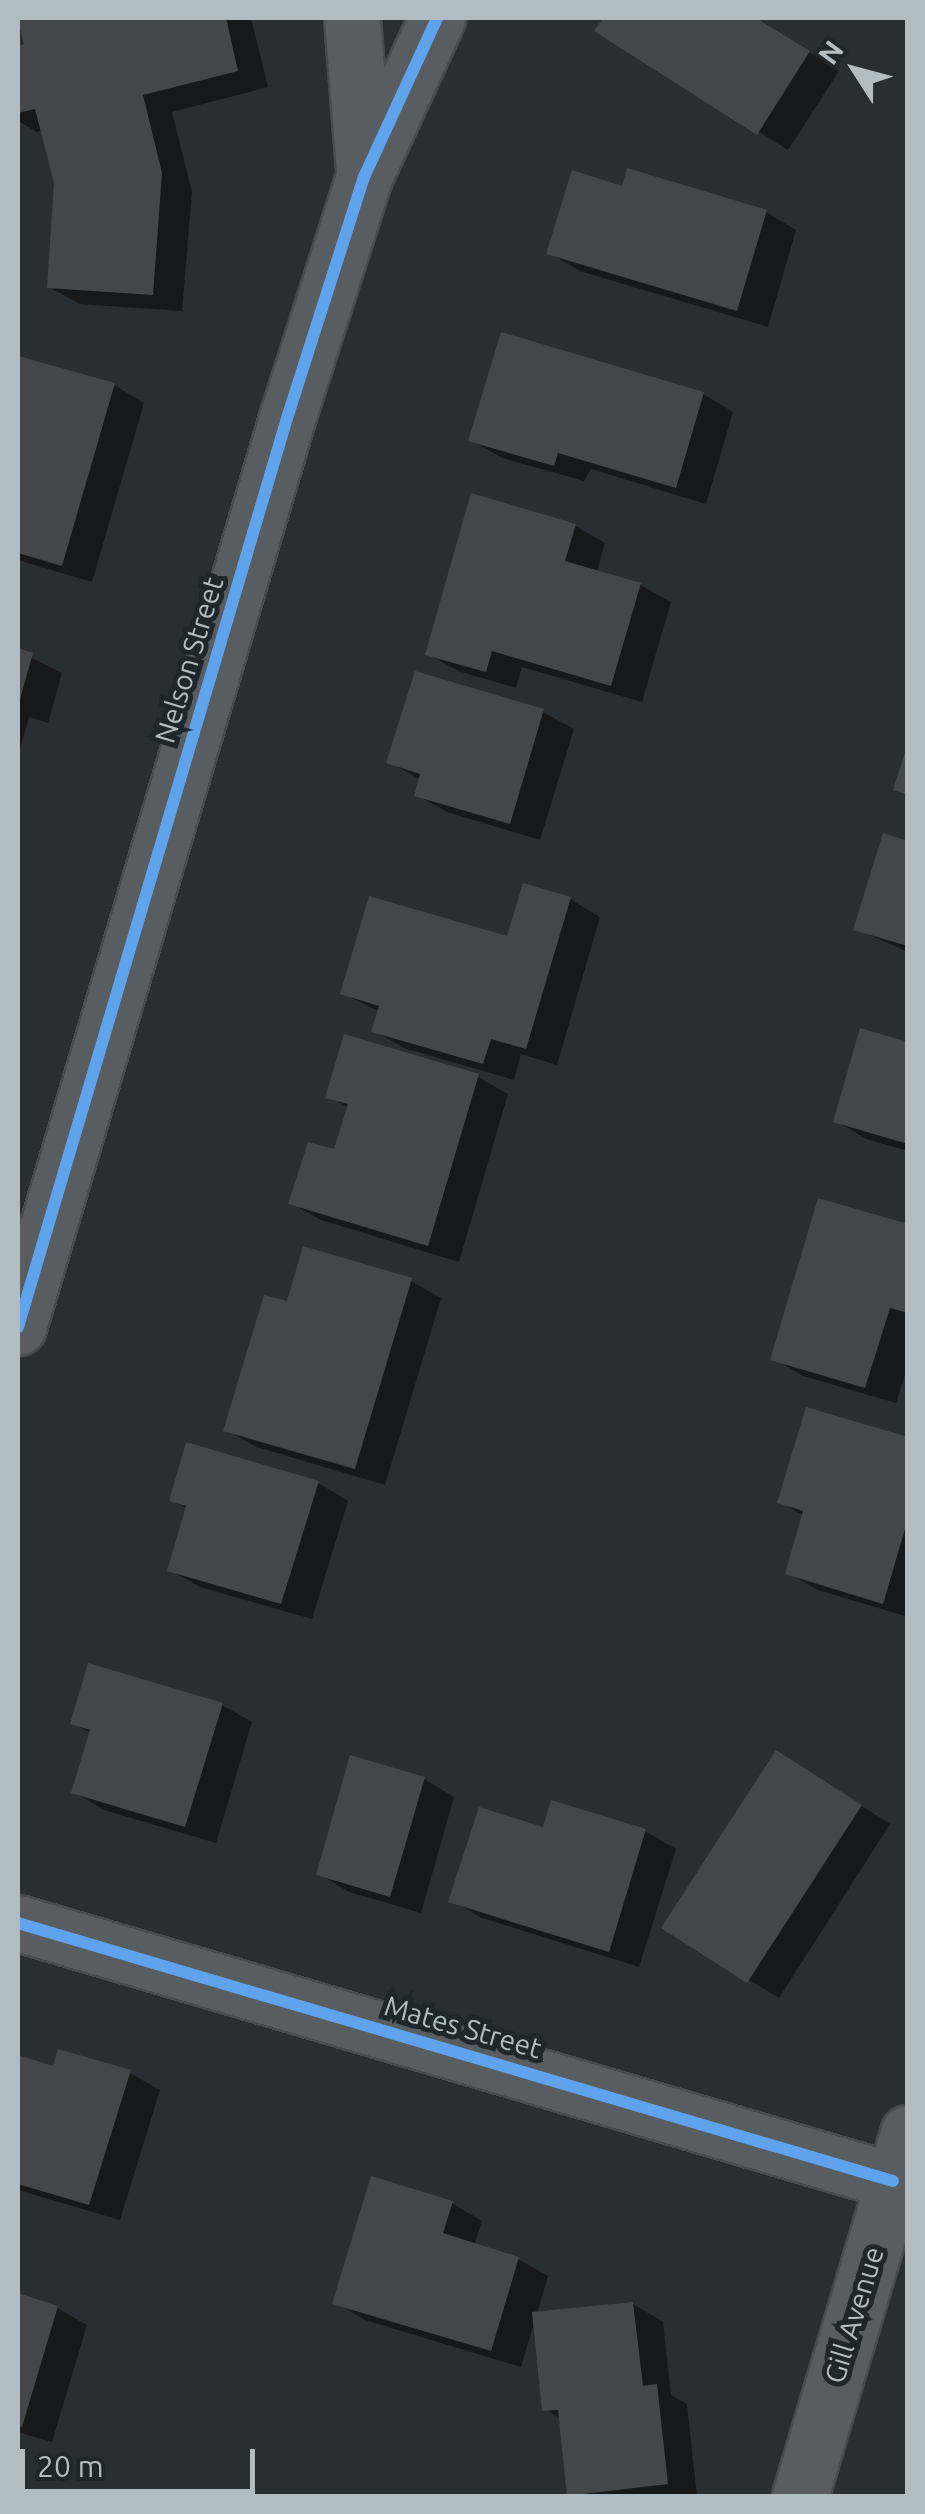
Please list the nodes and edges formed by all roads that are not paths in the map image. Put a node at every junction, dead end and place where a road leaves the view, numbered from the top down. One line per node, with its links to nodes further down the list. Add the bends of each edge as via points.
1 (352, 18): 3 (street, Nelson Street)
2 (437, 18): 3 (street, Nelson Street)
3 (364, 178): 4 (street, Nelson Street)
4 (18, 1327)
5 (18, 1922): 6 (street, Mates Street)
6 (900, 2157): 7 (street, Gill Avenue)
7 (800, 2496)

